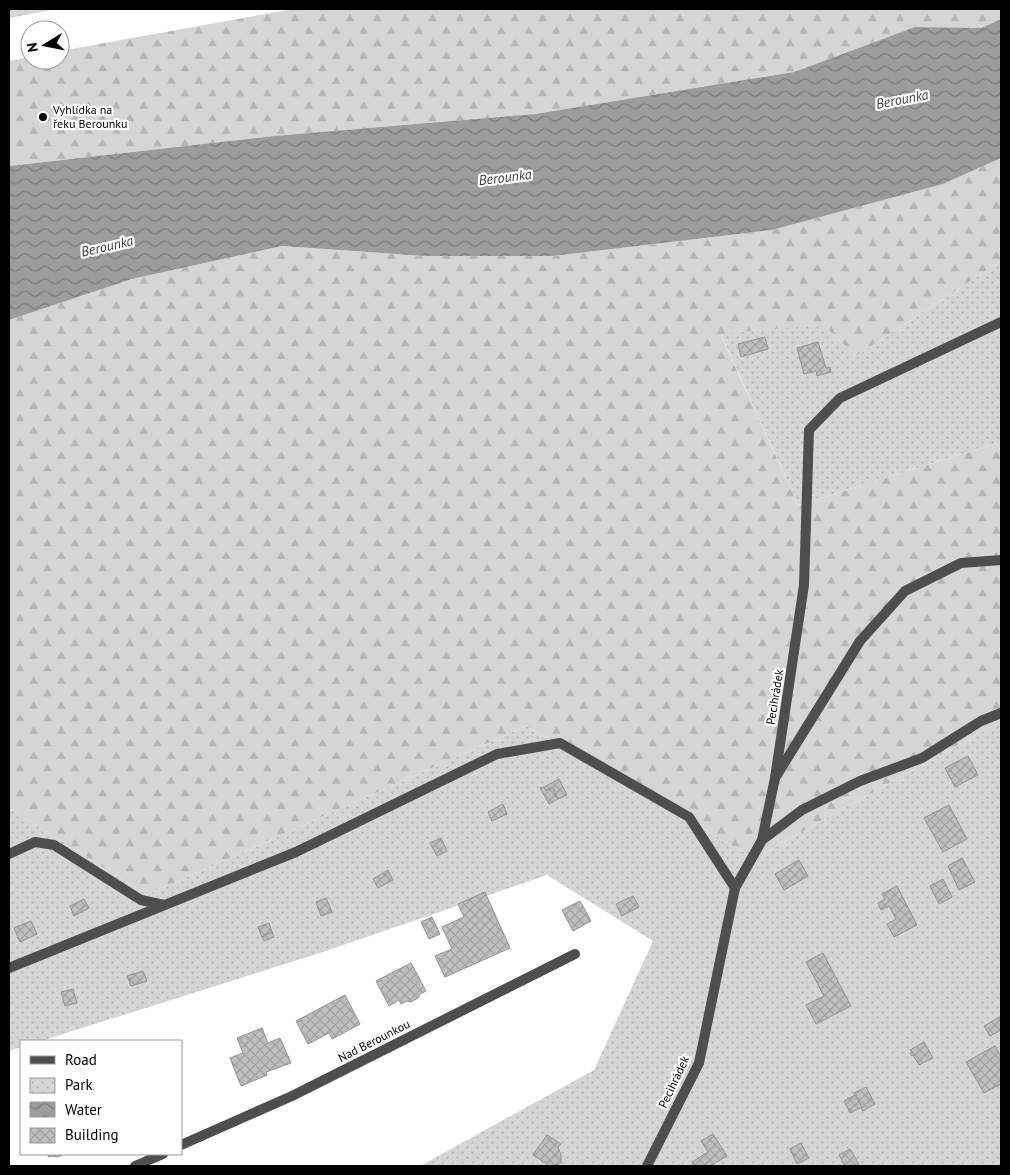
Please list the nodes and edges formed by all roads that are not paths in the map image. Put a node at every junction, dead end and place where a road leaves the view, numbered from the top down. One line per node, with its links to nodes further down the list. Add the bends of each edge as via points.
1 (1001, 322): 4 (street, Pecihrádek, via 840,398 809,430 804,585)
2 (1001, 560): 4 (street, via 961,563 905,591 860,641)
3 (1001, 713): 5 (street, via 922,758 860,781 802,810)
4 (775, 778): 5 (street, Pecihrádek)
5 (762, 840): 7 (street, Pecihrádek)
6 (9, 854): 8 (street, via 35,842 54,845 141,900)
7 (735, 888): 8 (street, via 689,817 560,743 497,754 296,852); 14 (street, Pecihrádek, via 699,1063)
8 (164, 905): 10 (street)
9 (575, 954): 11 (street, Nad Berounkou, via 292,1096)
10 (9, 968)
11 (182, 1145)
12 (161, 1155): 13 (street)
13 (135, 1166)
14 (647, 1166)

